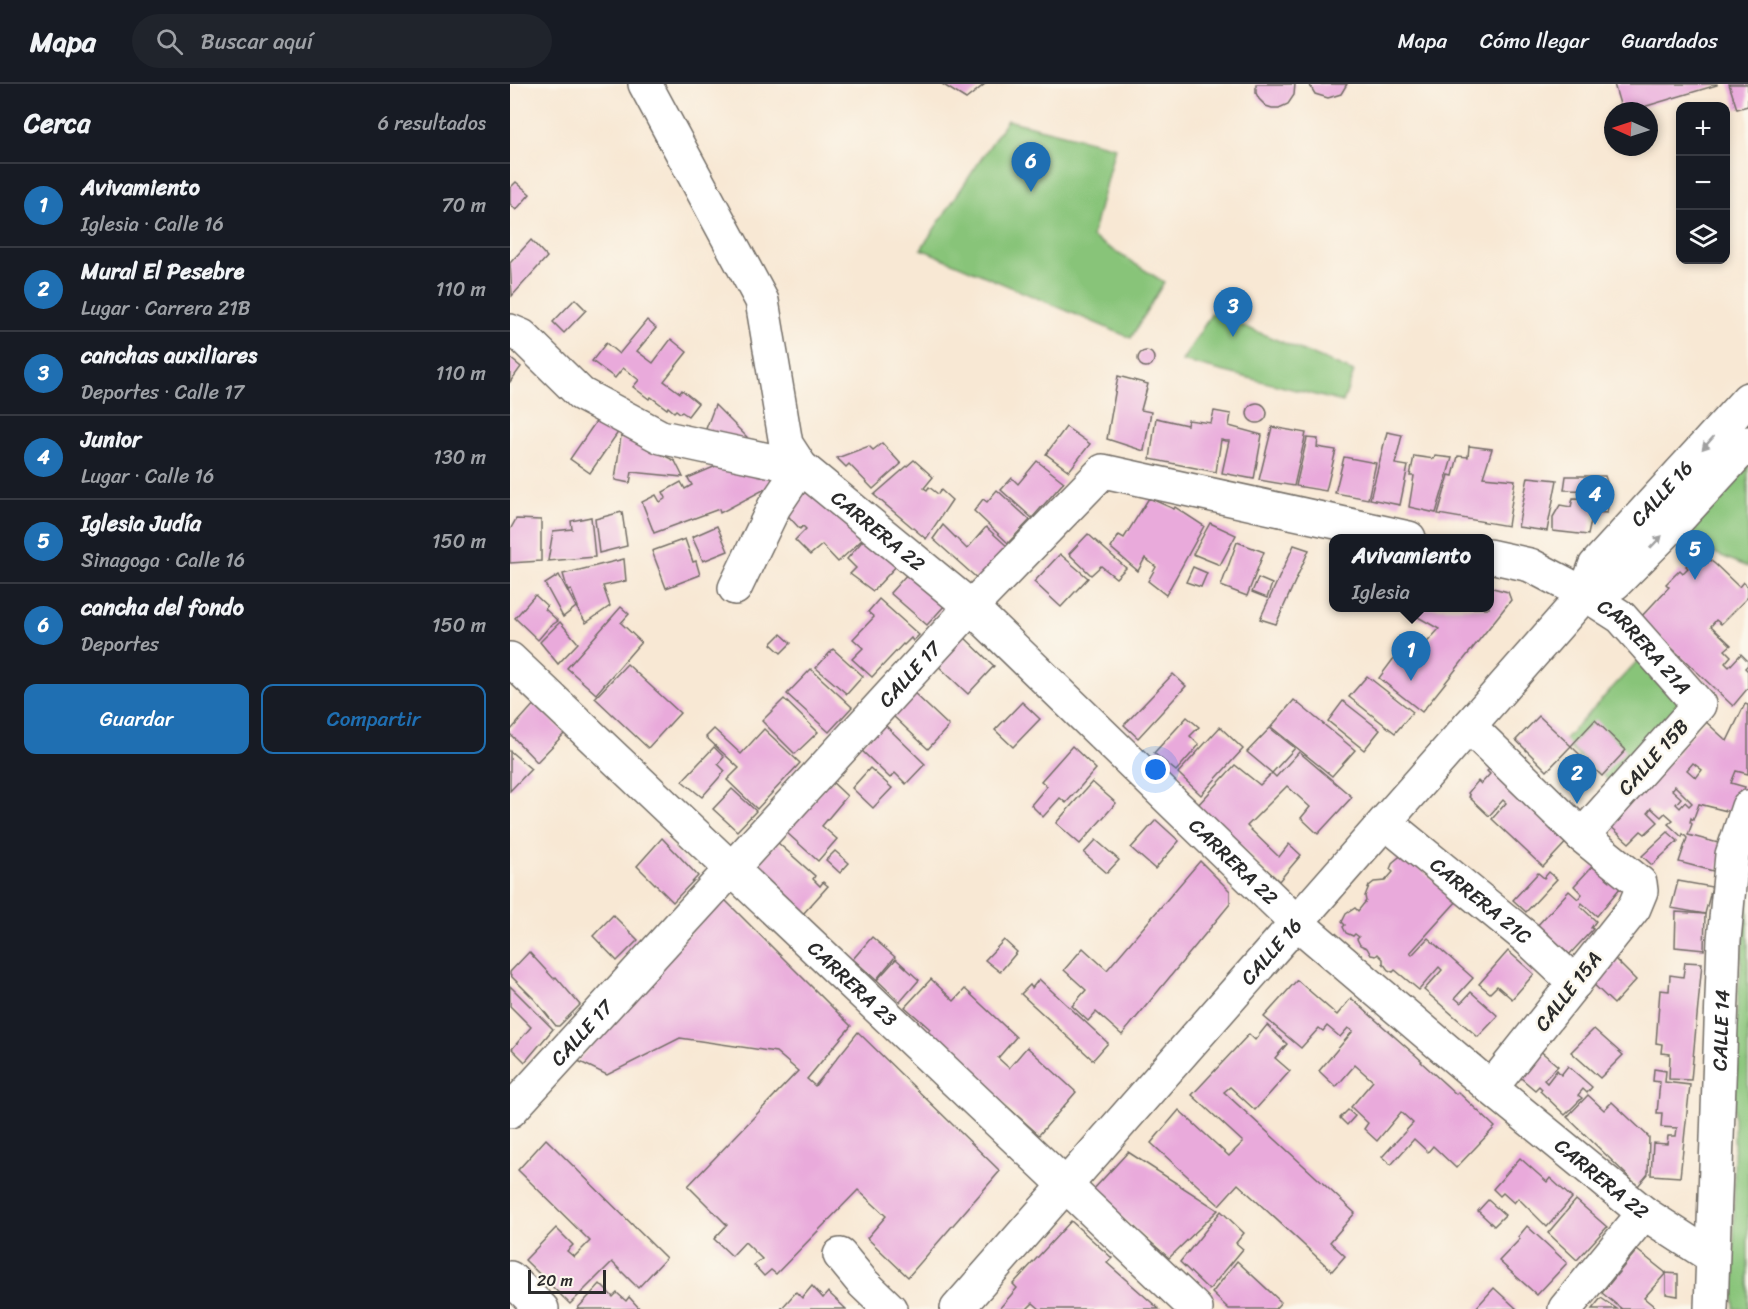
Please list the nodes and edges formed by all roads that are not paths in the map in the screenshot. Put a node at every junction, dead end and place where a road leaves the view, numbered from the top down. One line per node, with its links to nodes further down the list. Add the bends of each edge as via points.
1 (645, 84): 5 (main road, via 762,301 786,444)
2 (510, 331): 5 (main road, via 522,336 581,394 661,437)
3 (1748, 399): 9 (main road, CALLE 16, one-way to 9, via 1595,566)
4 (1748, 443): 9 (main road, CALLE 16, one-way to 4, via 1616,584)
5 (801, 467): 8 (main road, via 774,507); 10 (main road, CARRERA 22)
6 (1391, 534): 10 (main road, CALLE 17, via 1103,471)
7 (1494, 557): 9 (main road, via 1530,565)
8 (735, 588)
9 (1585, 594): 12 (main road, CARRERA 21A, via 1621,617); 13 (main road, CALLE 16)
10 (971, 607): 17 (main road, CALLE 17); 18 (main road, CARRERA 22)
11 (510, 659): 17 (main road, CARRERA 23)
12 (1699, 705): 16 (main road, CALLE 15B)
13 (1469, 726): 15 (main road, CALLE 16); 16 (main road)
14 (1748, 807): 25 (main road, CALLE 14, via 1732,855 1724,940)
15 (1385, 822): 18 (main road, CALLE 16); 19 (main road, CARRERA 21C, via 1527,938)
16 (1582, 836): 19 (main road, CALLE 15A, via 1640,883 1641,891 1634,908)
17 (732, 868): 21 (main road, CALLE 17); 22 (main road, CARRERA 23)
18 (1296, 922): 20 (main road, CARRERA 22); 22 (main road, CALLE 16)
19 (1575, 983): 20 (main road, CALLE 15A)
20 (1491, 1088): 23 (main road, CARRERA 22)
21 (510, 1112)
22 (1066, 1185): 29 (main road, CALLE 16); 30 (main road, CARRERA 23)
23 (1644, 1213): 25 (main road, CARRERA 22); 31 (main road)
24 (840, 1255): 28 (main road)
25 (1712, 1257): 32 (main road, CALLE 14)
26 (510, 1278): 27 (main road)
27 (542, 1309)
28 (890, 1309)
29 (957, 1309)
30 (1196, 1309)
31 (1565, 1309)
32 (1711, 1309)

